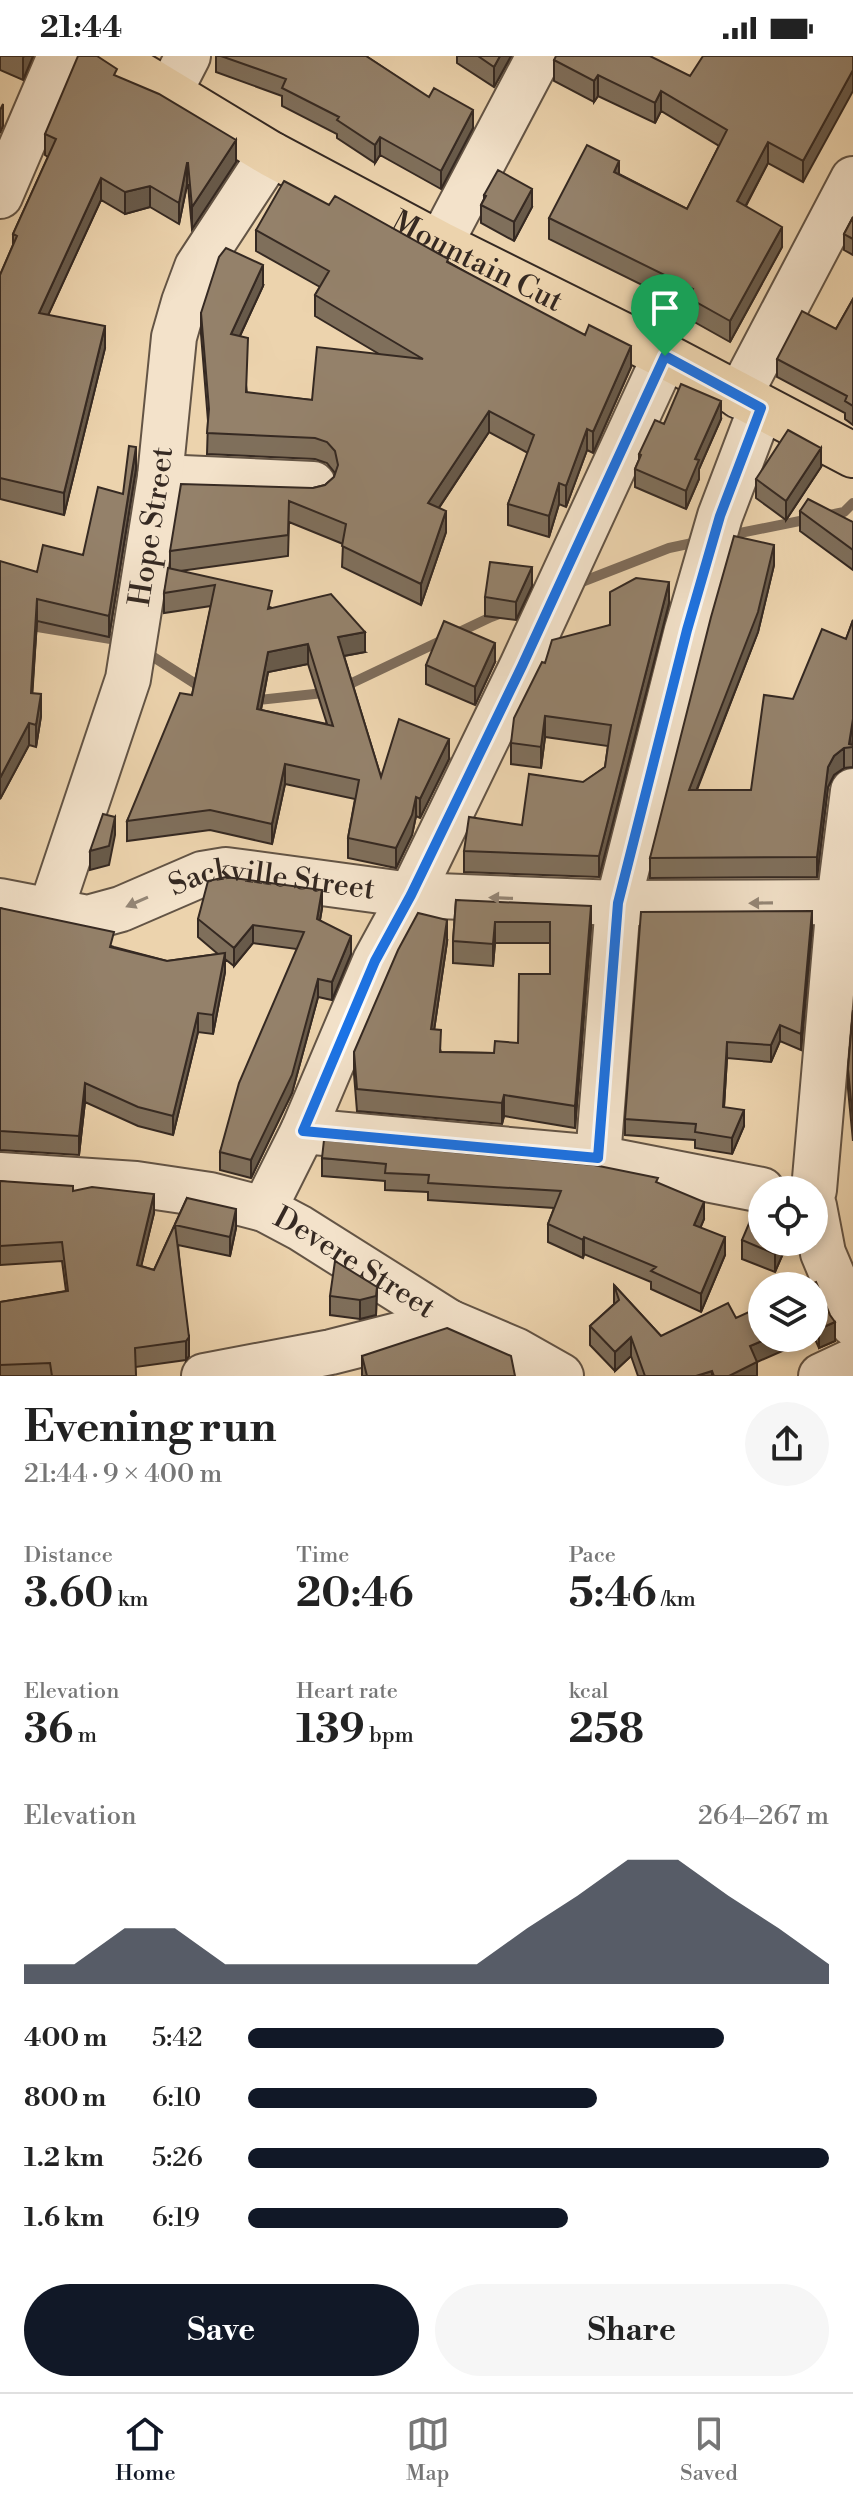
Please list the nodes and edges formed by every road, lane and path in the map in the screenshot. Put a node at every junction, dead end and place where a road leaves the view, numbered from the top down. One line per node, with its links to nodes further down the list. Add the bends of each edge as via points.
1 (60, 56): 7 (street)
2 (109, 56): 4 (main road, Mountain Cut)
3 (539, 56): 8 (street)
4 (178, 74): 5 (main road, Mountain Cut)
5 (271, 154): 8 (main road, Mountain Cut); 12 (street, Hope Street, via 197,267 184,302 174,337)
6 (853, 179): 10 (street)
7 (0, 196)
8 (440, 244): 9 (main road, Mountain Cut)
9 (665, 356): 10 (main road, Mountain Cut); 15 (street)
10 (750, 402): 11 (main road, Mountain Cut); 18 (street)
11 (853, 455)
12 (160, 477): 13 (street); 19 (street, Hope Street, via 128,679)
13 (313, 484)
14 (853, 791): 17 (street)
15 (411, 895): 18 (street, Sackville Street, one-way to 15); 19 (street, Sackville Street, one-way to 19, via 226,870 202,874 88,918); 20 (street, via 375,961)
16 (0, 901): 19 (street, Sackville Street)
17 (846, 902): 18 (street, Sackville Street, one-way to 18); 23 (street)
18 (618, 903): 21 (street)
19 (50, 912)
20 (303, 1131): 21 (street); 25 (street)
21 (598, 1158): 24 (street)
22 (0, 1175): 25 (street, Devere Street, via 136,1184)
23 (816, 1176)
24 (748, 1187)
25 (264, 1209): 27 (street, Devere Street)
26 (824, 1256): 28 (street)
27 (449, 1322): 30 (street); 31 (street, Devere Street)
28 (853, 1324)
29 (853, 1361): 32 (street)
30 (204, 1376)
31 (561, 1376)
32 (821, 1376)

